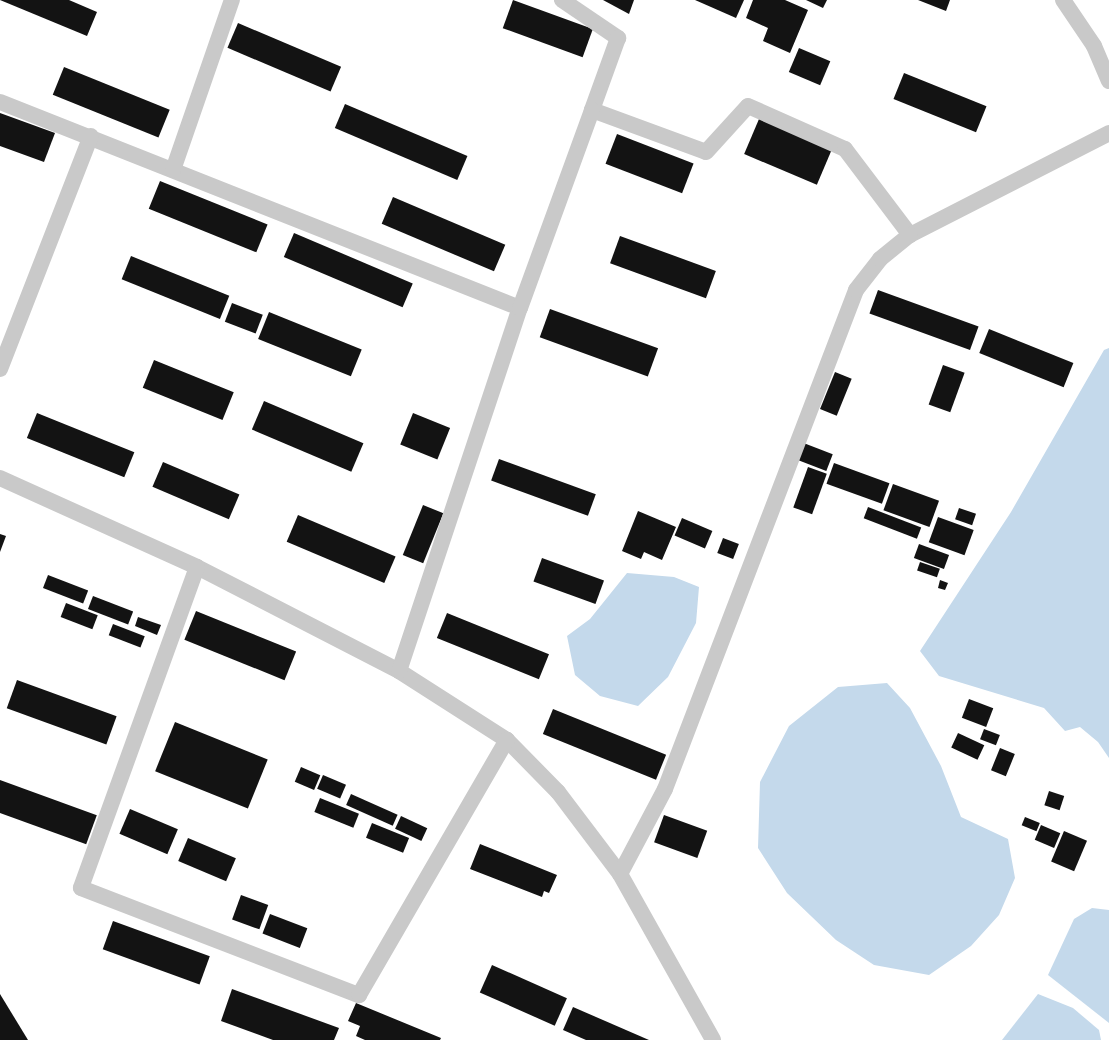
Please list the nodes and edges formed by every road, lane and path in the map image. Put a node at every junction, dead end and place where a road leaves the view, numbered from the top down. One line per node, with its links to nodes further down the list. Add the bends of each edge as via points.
1 (232, 0): 9 (street)
2 (562, 0): 6 (street, via 618,38)
3 (1063, 0): 4 (street, via 1094,46)
4 (1109, 81)
5 (0, 102): 8 (street)
6 (592, 110): 10 (street, via 706,152 748,106 845,149); 11 (street)
7 (1109, 133): 10 (street)
8 (91, 136): 9 (street); 12 (street)
9 (174, 170): 11 (street)
10 (910, 235): 17 (street, via 880,259 856,290 665,789)
11 (520, 308): 15 (street)
12 (0, 369)
13 (0, 478): 14 (street)
14 (197, 567): 15 (street); 16 (street, via 81,888 358,995)
15 (399, 671): 16 (street)
16 (507, 740): 17 (street, via 558,792)
17 (620, 874): 18 (street)
18 (713, 1040)

